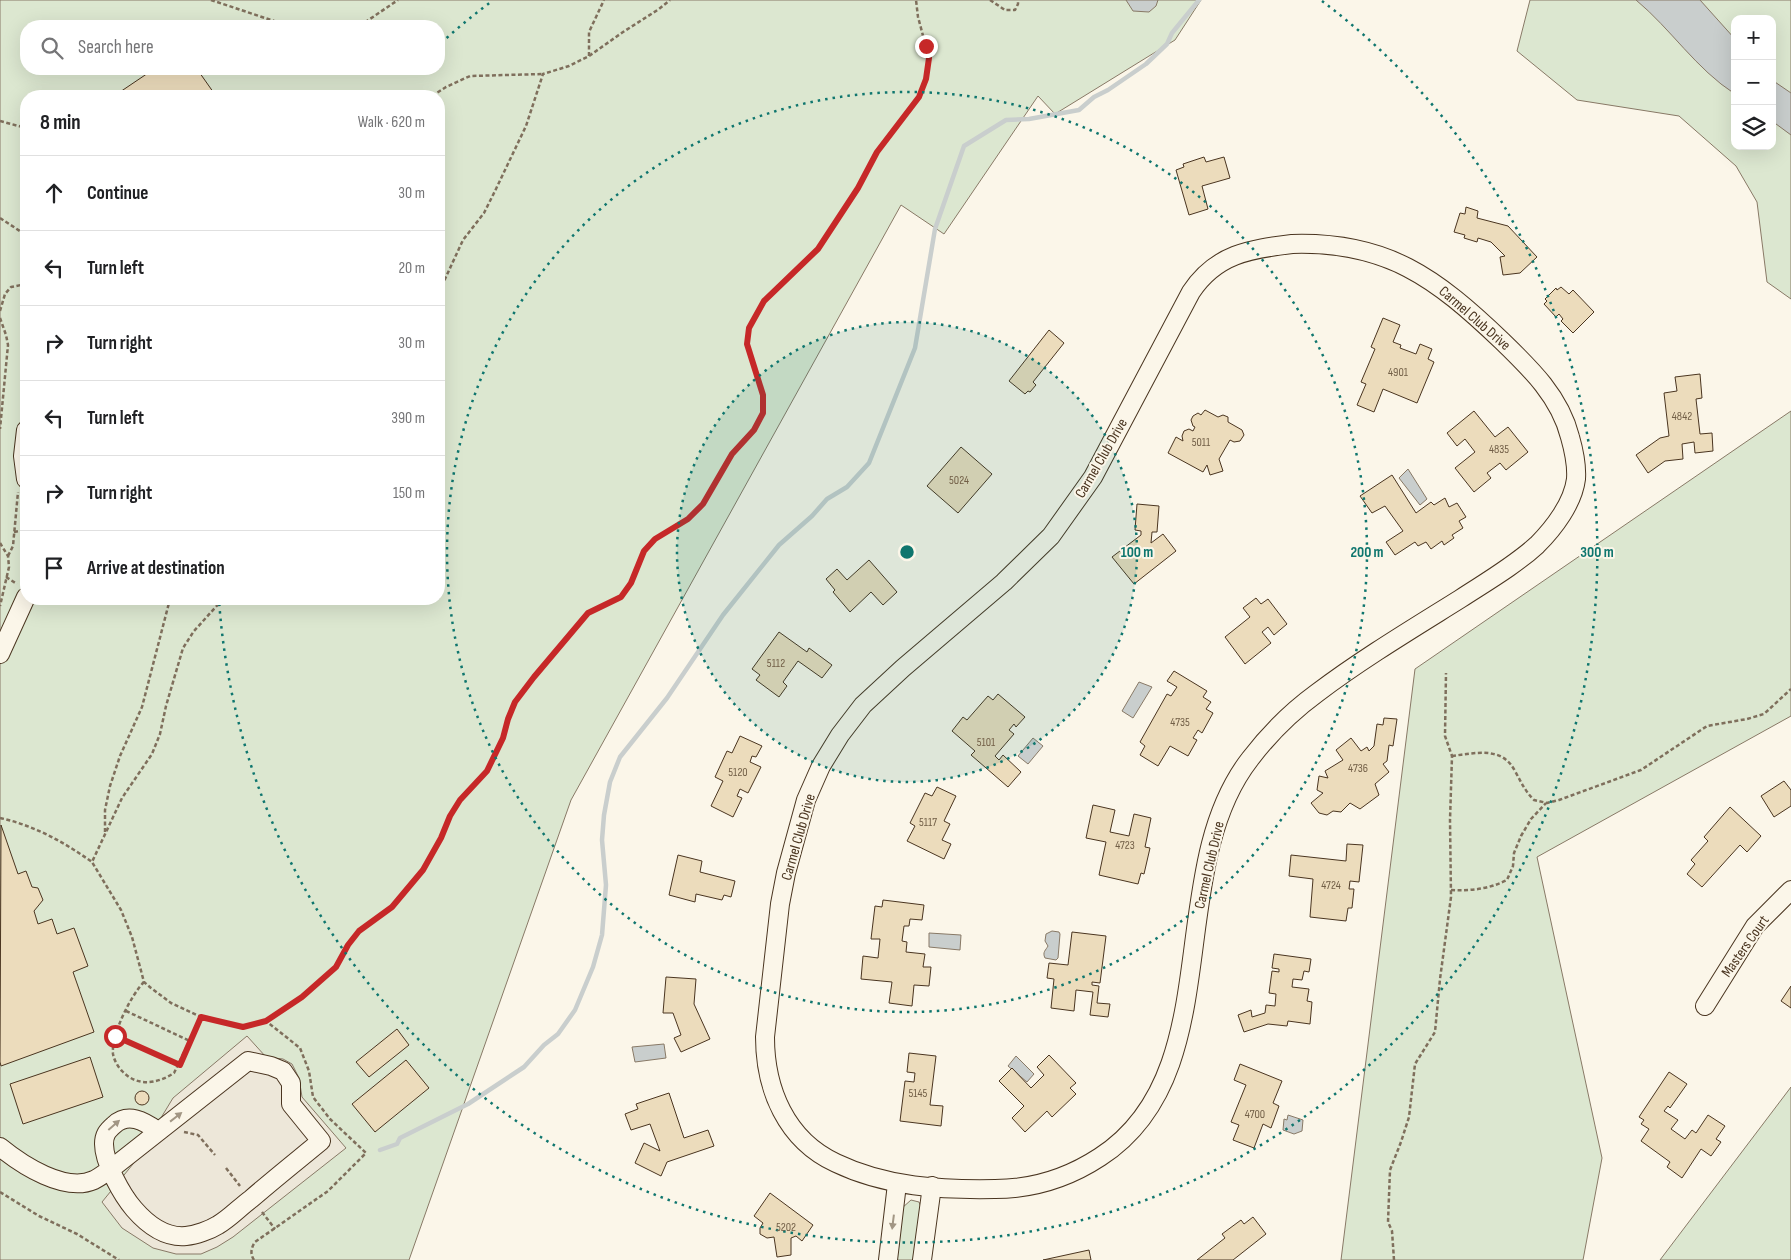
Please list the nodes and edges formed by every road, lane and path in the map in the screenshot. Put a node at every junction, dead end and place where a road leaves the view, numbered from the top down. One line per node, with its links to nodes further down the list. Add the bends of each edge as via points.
1 (211, 0): 8 (path)
2 (398, 0): 9 (path)
3 (604, 0): 10 (path, via 589,32)
4 (670, 0): 10 (path)
5 (916, 0): 44 (path, via 929,58 919,97 877,152 818,249 764,301 749,328 747,344 763,395 763,413 754,430 732,454 703,504 688,519 655,539 644,551 631,583 621,597 588,613 534,677 515,702 487,771 460,800 423,870 392,907 359,931 336,967 302,997 266,1021 243,1027)
6 (990, 0): 7 (path, via 1005,10 1015,10)
7 (1018, 0)
8 (271, 20)
9 (367, 20)
10 (589, 56): 11 (path)
11 (543, 74): 12 (path, via 470,76); 17 (path, via 526,126 495,191 484,213 463,240)
12 (441, 90)
13 (0, 121): 14 (path)
14 (20, 126)
15 (0, 218): 16 (path)
16 (20, 231)
17 (445, 279)
18 (20, 285): 19 (path, via 11,287 5,294)
19 (0, 311)
20 (0, 318): 21 (path, via 8,344)
21 (0, 428)
22 (20, 495): 24 (path)
23 (20, 531): 24 (path)
24 (14, 532): 26 (path)
25 (0, 543): 26 (path)
26 (8, 556): 30 (path, via 9,567)
27 (22, 605): 31 (street)
28 (169, 605): 37 (path, via 142,707 110,786)
29 (218, 605): 37 (path, via 183,648 152,754 122,798)
30 (0, 606)
31 (0, 654)
32 (1446, 673): 34 (path, via 1445,736)
33 (1791, 688): 35 (path, via 1764,714 1707,726 1641,770)
34 (1452, 756): 35 (path, via 1475,753 1498,754 1507,758 1528,794 1534,800); 39 (path)
35 (1546, 803): 39 (path, via 1521,836 1507,880 1479,889)
36 (0, 818): 38 (path, via 22,823)
37 (105, 833): 38 (path)
38 (92, 862): 41 (path, via 121,910)
39 (1451, 890): 63 (path, via 1435,1032 1415,1064 1409,1117 1390,1170 1388,1222 1392,1231)
40 (1791, 890): 42 (street, Masters Court, via 1755,926)
41 (144, 982): 43 (path, via 136,990); 44 (path, via 171,1003)
42 (1705, 1006)
43 (126, 1011): 45 (path); 46 (path)
44 (201, 1017): 46 (path)
45 (115, 1036): 47 (path); 47 (path, via 113,1056 118,1067 139,1082 166,1079)
46 (190, 1041): 47 (path)
47 (180, 1065)
48 (158, 1131): 53 (street); 53 (street, one-way to 48, via 104,1149 104,1136 119,1120 133,1118); 53 (street, one-way to 53, via 248,1061 283,1071 291,1083 291,1104 321,1141 218,1225 185,1236 157,1229 145,1222 130,1204)
49 (182, 1131): 51 (path, via 198,1135)
50 (0, 1148): 53 (street, via 28,1168 57,1180 78,1183 93,1180)
51 (215, 1155)
52 (226, 1168): 57 (path)
53 (111, 1169)
54 (897, 1184): 55 (street, Carmel Club Drive); 55 (street, Carmel Club Drive, via 855,1172 815,1151 784,1117 768,1078 764,1037 780,904 803,809 821,766 863,705 1004,582 1050,536 1092,476 1191,292 1208,270 1224,260 1263,247 1308,244 1340,245 1370,251 1420,274 1450,293 1474,314 1521,359 1557,403 1568,427 1576,464 1576,480 1568,504 1549,532 1529,552 1317,693 1265,740 1246,764 1229,793 1212,838 1183,1016 1173,1056 1152,1104 1127,1136 1086,1167 1039,1185 1001,1189); 61 (street, one-way to 61)
55 (932, 1186): 62 (street)
56 (0, 1192): 60 (path)
57 (245, 1192)
58 (261, 1211): 59 (path)
59 (276, 1229)
60 (119, 1260)
61 (888, 1260)
62 (922, 1260)
63 (1394, 1260)

